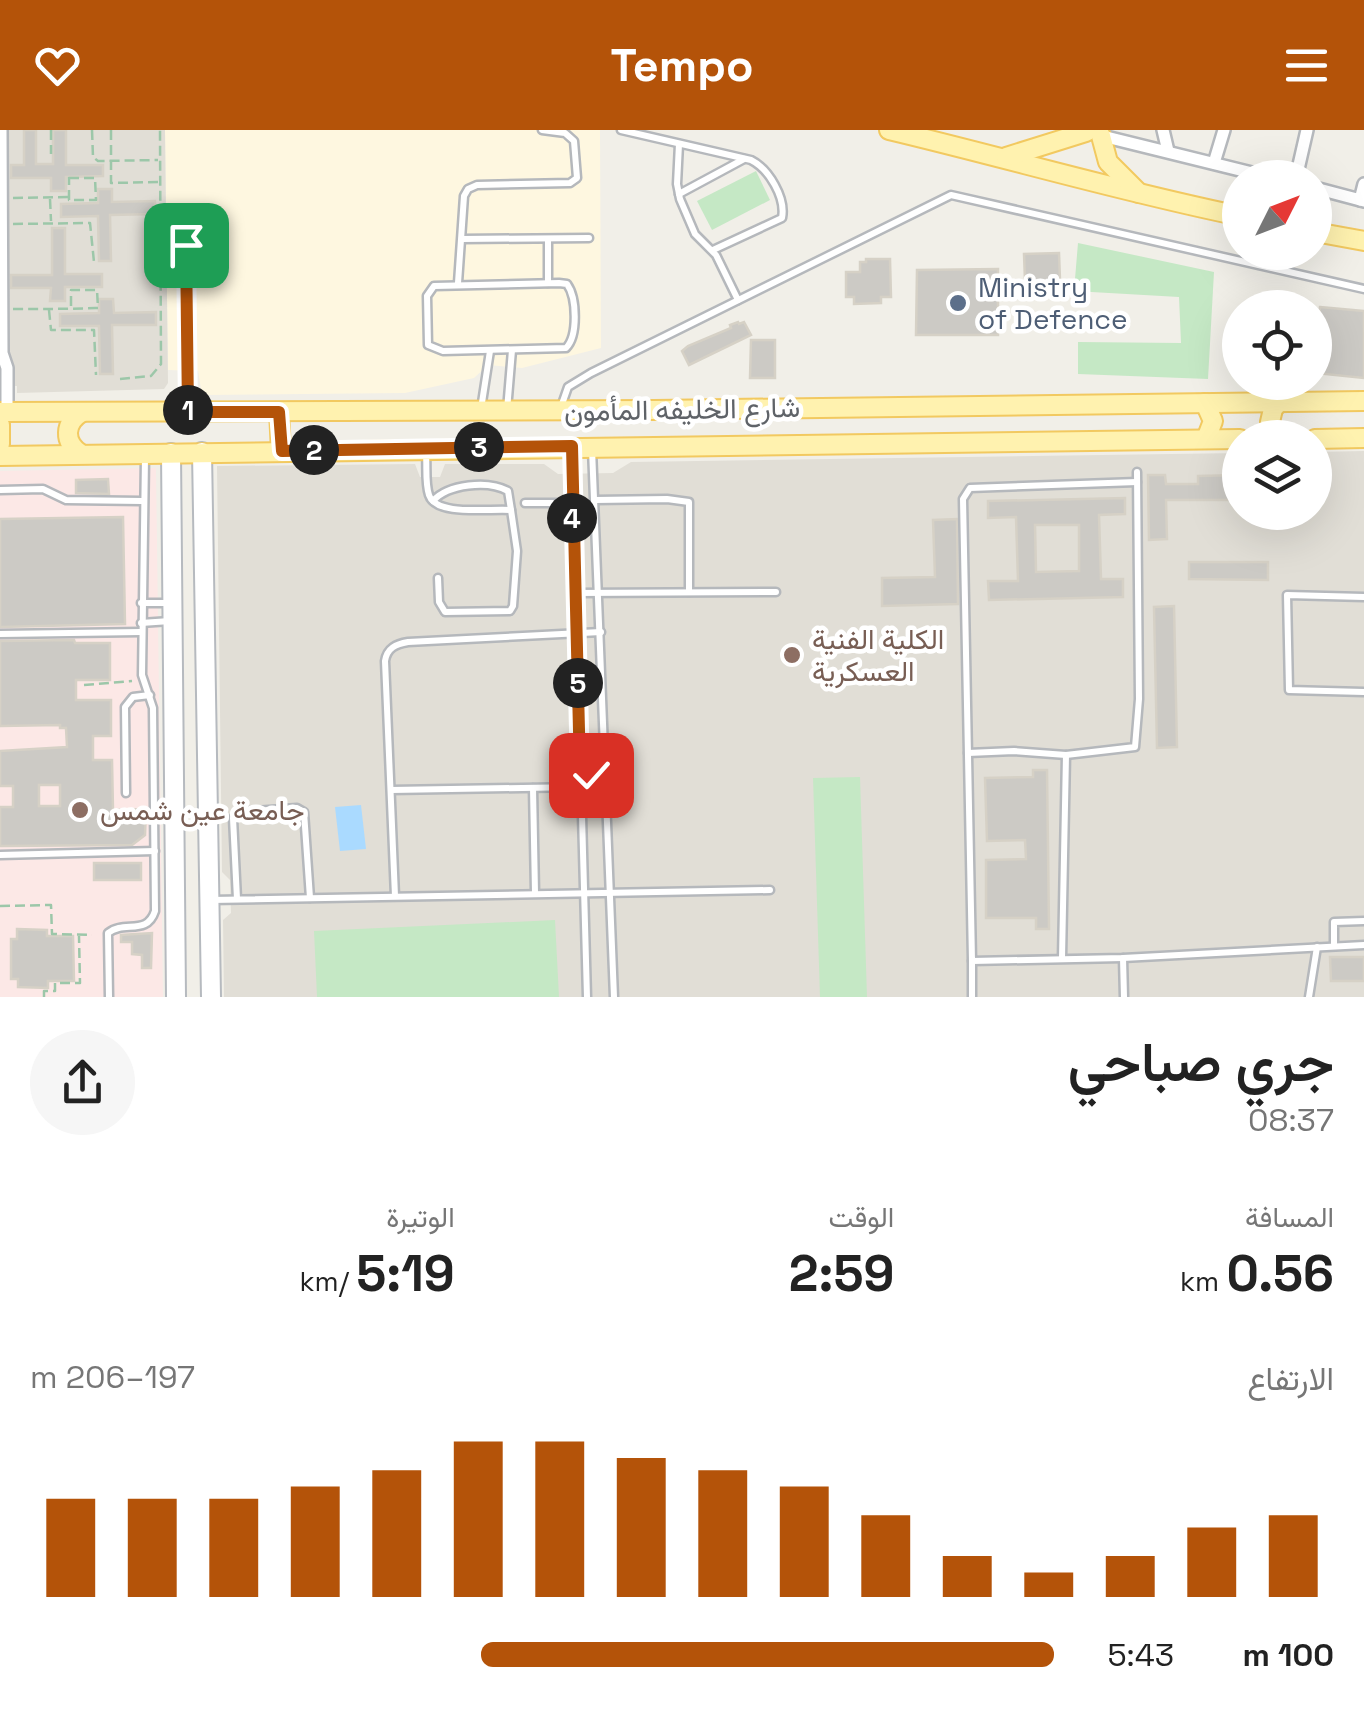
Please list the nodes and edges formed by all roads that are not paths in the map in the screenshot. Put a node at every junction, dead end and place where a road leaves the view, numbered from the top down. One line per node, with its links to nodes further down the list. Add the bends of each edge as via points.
1 (1, 130): 20 (street)
2 (542, 130): 27 (lane, via 574,140 574,181 472,186 464,196)
3 (620, 130): 9 (lane)
4 (889, 130): 12 (main road)
5 (1163, 130): 10 (street)
6 (1224, 130): 14 (street)
7 (1308, 130): 13 (street)
8 (1088, 132): 10 (street); 12 (main road); 19 (main road, via 1114,171)
9 (679, 144): 11 (lane); 18 (lane)
10 (1168, 150): 14 (street)
11 (745, 158): 18 (lane); 30 (lane, via 769,174 784,212 777,222)
12 (1006, 158): 19 (main road)
13 (1300, 160)
14 (1214, 162): 15 (street)
15 (1222, 164)
16 (1364, 184): 21 (street)
17 (1332, 192): 21 (street)
18 (679, 194): 30 (lane, via 696,234)
19 (1143, 197): 22 (main road)
20 (1, 198): 23 (street)
21 (1362, 200)
22 (1222, 212)
23 (2, 224): 35 (street)
24 (1332, 235): 28 (main road)
25 (548, 238): 26 (lane); 27 (lane); 32 (lane)
26 (589, 238)
27 (462, 239): 31 (lane)
28 (1364, 242)
29 (186, 245): 48 (street)
30 (713, 250): 34 (lane)
31 (458, 283): 32 (lane); 37 (lane, via 430,291 428,344 437,351)
32 (548, 283): 36 (lane, via 567,284 572,292 571,344)
33 (1364, 289): 34 (lane, via 951,195)
34 (738, 300): 43 (lane, via 573,383)
35 (2, 310): 38 (street)
36 (512, 350): 37 (lane); 46 (lane)
37 (490, 351): 45 (lane)
38 (1, 356): 50 (street, via 7,368)
39 (1364, 401): 40 (main road, شارع الخليفه المأمون)
40 (1279, 402): 41 (main road, شارع الخليفه المأمون); 51 (main road)
41 (1205, 403): 44 (main road, شارع الخليفه المأمون); 53 (main road, via 1213,421)
42 (537, 410): 43 (main road, شارع الخليفه المأمون); 46 (main road, شارع الخليفه المأمون); 58 (main road, via 546,427)
43 (562, 410): 44 (main road, شارع الخليفه المأمون)
44 (639, 410): 57 (main road, via 628,430)
45 (480, 411): 46 (main road, شارع الخليفه المأمون); 49 (main road, شارع الخليفه المأمون)
46 (508, 411)
47 (82, 412): 48 (main road, شارع الخليفه المأمون); 50 (main road, شارع الخليفه المأمون); 66 (main road, via 67,436)
48 (188, 412): 49 (main road, شارع الخليفه المأمون)
49 (279, 412): 62 (main road)
50 (2, 416): 56 (main road)
51 (1270, 420)
52 (1364, 438): 55 (main road)
53 (1206, 439): 54 (main road, شارع الخليفه المأمون); 57 (main road, شارع الخليفه المأمون)
54 (1222, 439)
55 (1332, 439)
56 (0, 444)
57 (637, 445): 60 (main road, شارع الخليفه المأمون)
58 (535, 446): 59 (main road, شارع الخليفه المأمون); 61 (main road, شارع الخليفه المأمون)
59 (572, 446): 60 (main road, شارع الخليفه المأمون); 75 (lane)
60 (592, 446): 71 (lane)
61 (425, 448): 62 (main road, شارع الخليفه المأمون); 73 (lane)
62 (282, 451): 63 (main road, شارع الخليفه المأمون)
63 (202, 452): 65 (main road, شارع الخليفه المأمون); 78 (street)
64 (146, 453): 65 (main road, شارع الخليفه المأمون); 66 (main road, شارع الخليفه المأمون); 72 (lane)
65 (170, 453): 85 (street)
66 (80, 454): 67 (main road, شارع الخليفه المأمون)
67 (0, 456)
68 (1137, 472): 69 (lane)
69 (1137, 482): 93 (lane, via 966,491); 94 (lane, via 1135,747)
70 (0, 490): 72 (lane, via 43,488 66,500)
71 (595, 500): 79 (lane); 80 (lane, via 689,502)
72 (142, 501): 84 (lane)
73 (432, 502): 76 (lane, via 446,509); 76 (lane, via 456,487 500,486)
74 (525, 503): 75 (lane)
75 (572, 504): 82 (lane)
76 (511, 510): 77 (lane, via 517,551 510,612 446,612)
77 (438, 578)
78 (205, 591): 85 (street); 86 (street)
79 (600, 592): 80 (lane); 82 (lane); 89 (lane)
80 (689, 592): 81 (lane)
81 (776, 592)
82 (574, 593): 88 (lane)
83 (1364, 596): 91 (lane, via 1287,596 1286,613 1289,690)
84 (141, 603): 85 (lane); 87 (lane)
85 (172, 605): 86 (street, via 175,614 187,608); 87 (lane); 112 (street)
86 (205, 619): 113 (street)
87 (141, 628): 90 (lane); 92 (lane, via 142,680)
88 (576, 632): 89 (lane); 96 (lane); 99 (lane, via 392,647 385,661)
89 (601, 632): 95 (lane)
90 (0, 634)
91 (1364, 692)
92 (150, 696): 100 (lane, via 133,697 124,707); 103 (lane)
93 (968, 753): 94 (lane); 120 (lane)
94 (1066, 754): 118 (lane)
95 (604, 770): 96 (lane); 102 (lane)
96 (580, 771): 97 (lane)
97 (580, 787): 98 (lane); 101 (lane)
98 (533, 788): 99 (lane); 108 (lane)
99 (390, 790): 109 (lane)
100 (126, 793)
101 (581, 798): 102 (lane, via 593,793); 106 (lane)
102 (606, 799): 107 (lane)
103 (154, 851): 104 (lane); 121 (lane, via 152,921 108,933)
104 (0, 855)
105 (770, 890): 107 (lane)
106 (584, 892): 107 (lane); 108 (lane); 124 (lane)
107 (611, 892): 125 (lane)
108 (535, 894): 109 (lane)
109 (395, 896): 110 (lane)
110 (310, 898): 111 (lane); 111 (lane, via 304,812 297,808 235,814)
111 (237, 899): 113 (lane)
112 (176, 900): 113 (street); 122 (street)
113 (211, 900): 123 (street)
114 (1364, 921): 116 (lane, via 1334,922)
115 (1364, 945): 116 (lane)
116 (1334, 946): 117 (lane)
117 (1317, 947): 119 (lane); 128 (lane)
118 (1062, 958): 119 (lane); 120 (lane)
119 (1123, 958): 127 (lane)
120 (972, 961): 126 (lane)
121 (109, 997)
122 (176, 997)
123 (211, 997)
124 (587, 997)
125 (614, 997)
126 (972, 997)
127 (1124, 997)
128 (1309, 997)

